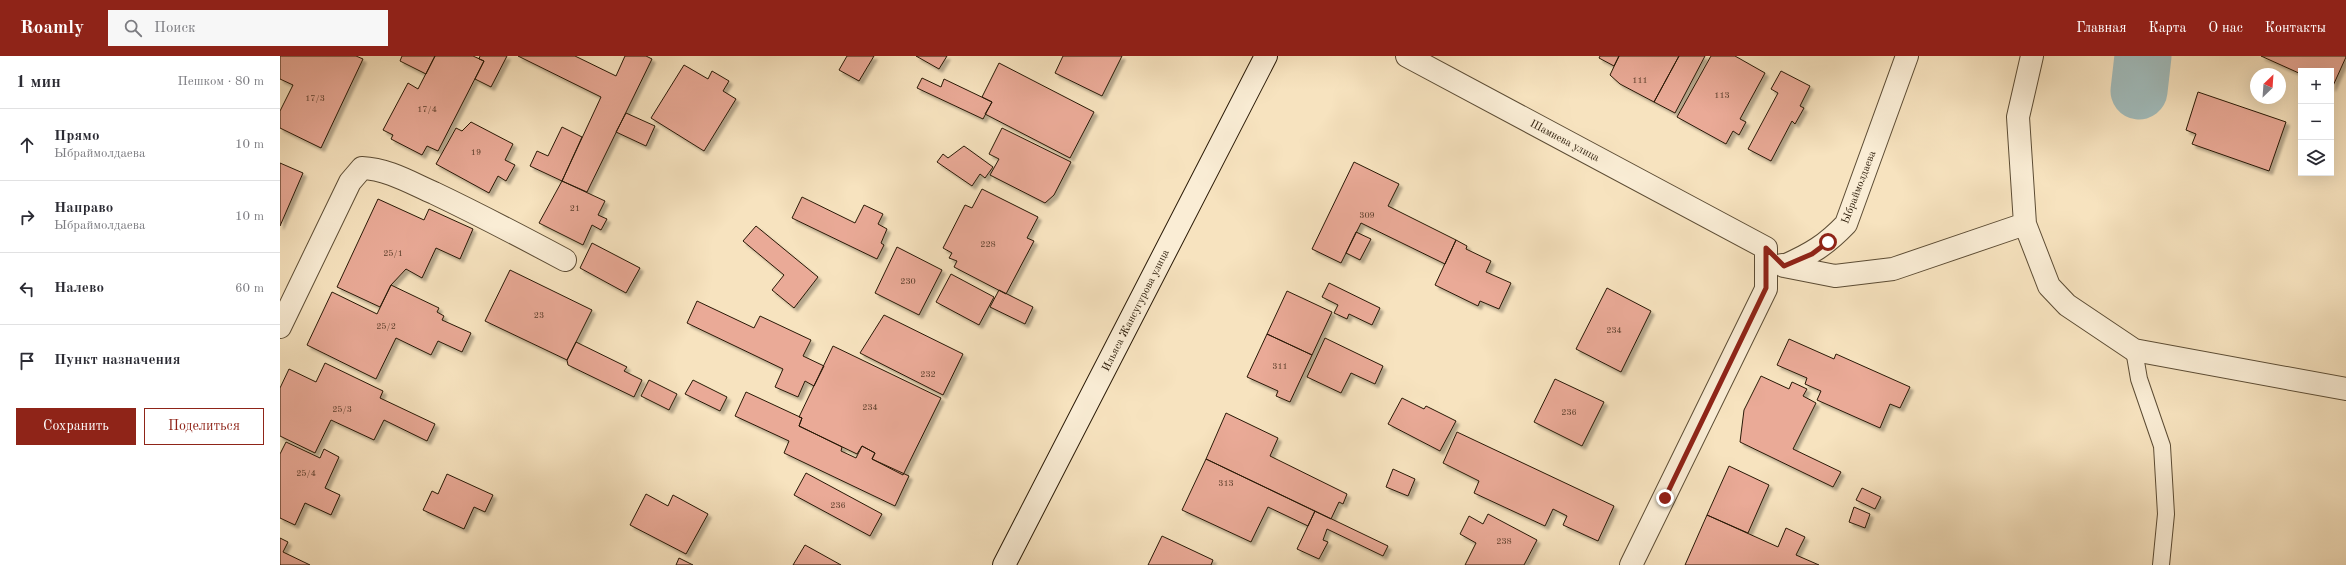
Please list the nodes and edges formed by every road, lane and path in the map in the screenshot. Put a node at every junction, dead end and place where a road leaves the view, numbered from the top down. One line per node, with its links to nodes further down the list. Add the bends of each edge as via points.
1 (1266, 56): 12 (street, Ильяса Жансугурова улица)
2 (1407, 56): 6 (street, Шамиева улица)
3 (1907, 56): 8 (street, Ыбраймолдаева, via 1846,224 1812,254)
4 (2032, 56): 5 (street, via 2018,117)
5 (2025, 224): 8 (street, via 1893,269 1835,276); 10 (street, via 2049,286 2067,305)
6 (1766, 248): 8 (street); 13 (street, via 1766,288)
7 (565, 260): 9 (street, via 482,216 400,178 376,169 362,168 350,182)
8 (1784, 266)
9 (280, 327)
10 (2134, 350): 11 (street); 14 (lane, via 2139,379 2162,446 2166,514)
11 (2346, 389)
12 (1004, 565)
13 (1631, 565)
14 (2161, 565)

